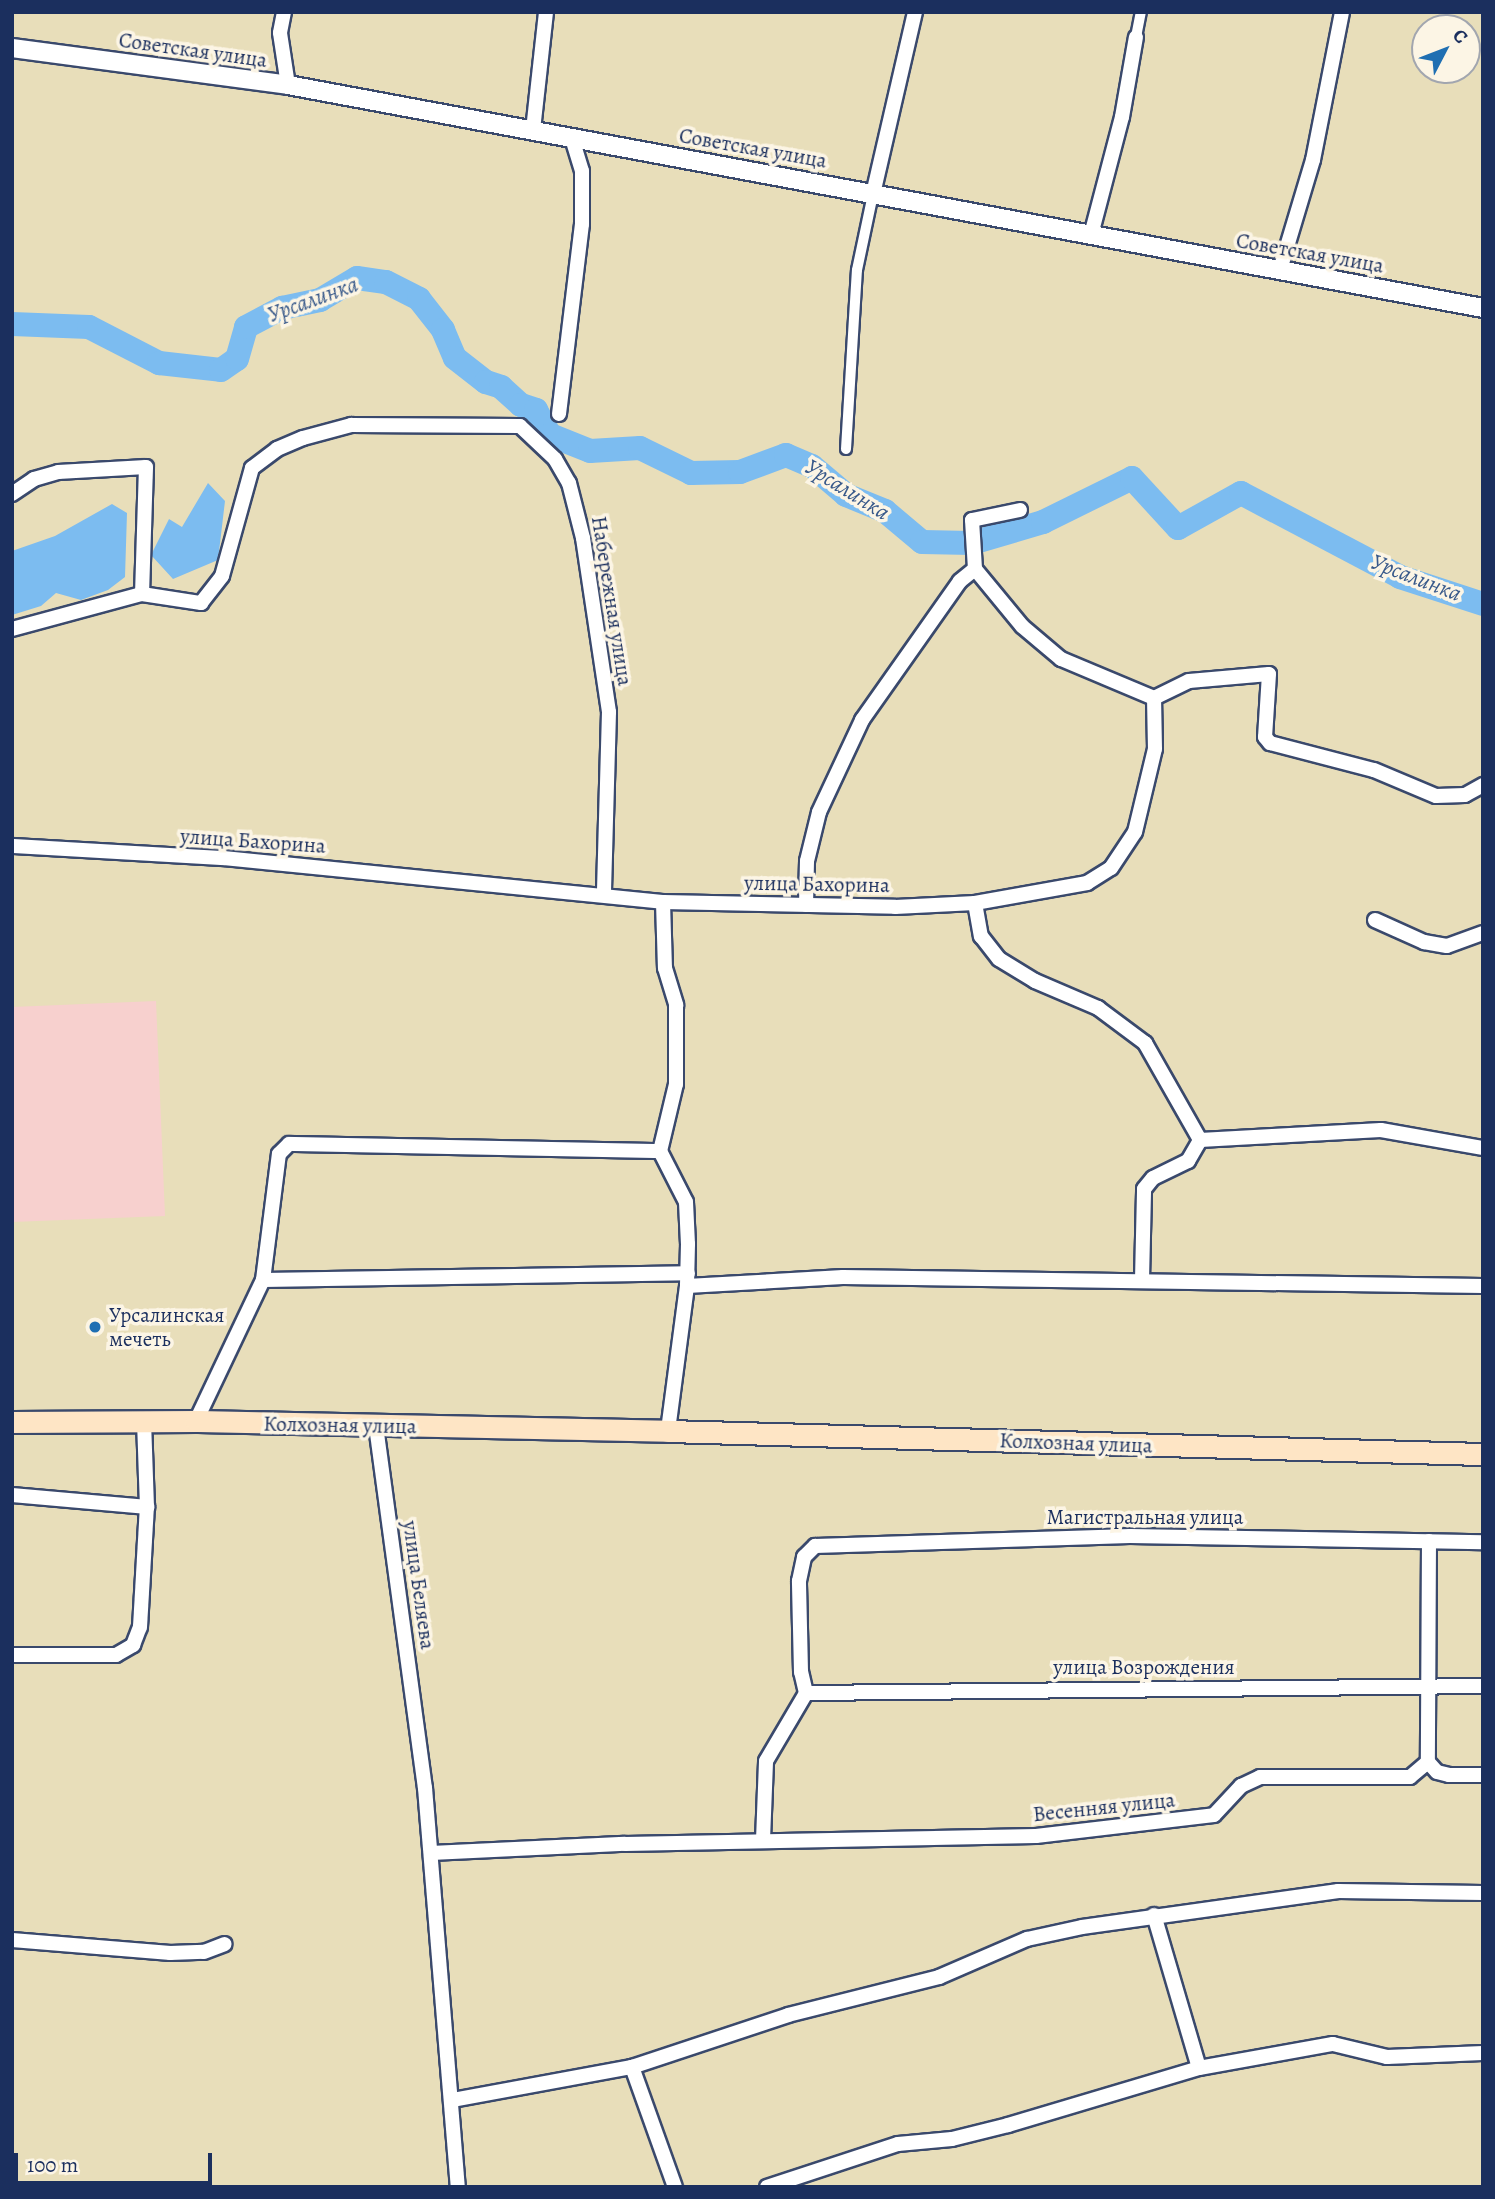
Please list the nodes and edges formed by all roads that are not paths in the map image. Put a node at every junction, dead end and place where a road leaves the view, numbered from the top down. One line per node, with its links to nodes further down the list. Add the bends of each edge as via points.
1 (284, 12): 8 (street, via 280,33)
2 (546, 12): 9 (street)
3 (915, 12): 11 (street)
4 (1141, 12): 6 (street)
5 (1342, 12): 13 (street, via 1313,160)
6 (1136, 37): 12 (street, via 1122,117)
7 (12, 48): 8 (street, Советская улица)
8 (288, 85): 9 (street, Советская улица)
9 (533, 130): 10 (street, Советская улица)
10 (572, 138): 11 (street, Советская улица); 15 (street, via 582,171 582,224)
11 (873, 194): 12 (street, Советская улица); 16 (street, via 857,270)
12 (1091, 235): 13 (street, Советская улица)
13 (1280, 270): 14 (street, Советская улица)
14 (1483, 308)
15 (559, 414)
16 (846, 449)
17 (12, 494): 20 (street, via 34,479 58,472 146,467)
18 (1020, 510): 19 (street, via 972,520)
19 (975, 569): 22 (street, via 1022,626 1061,659); 28 (street, via 960,581 862,720 819,812 807,861)
20 (142, 594): 21 (street); 25 (street, Набережная улица, via 201,603 214,590 233,546 252,468 277,449 351,425 520,426 538,439 569,483 583,537 609,712)
21 (12, 629)
22 (1154, 698): 23 (street, via 1189,681 1269,674 1265,737 1269,743 1374,770 1436,796 1465,795); 27 (street, улица Бахорина, via 1155,749 1138,820 1111,868 1087,883)
23 (1483, 785)
24 (12, 846): 25 (street, улица Бахорина, via 223,858)
25 (604, 894): 26 (street, улица Бахорина)
26 (663, 902): 28 (street, улица Бахорина); 33 (street, via 665,968 676,1005 676,1084)
27 (975, 903): 28 (street, улица Бахорина); 31 (street, via 981,936 999,959 1035,981 1098,1008 1144,1043)
28 (806, 905)
29 (1375, 920): 30 (street, via 1424,942 1447,946)
30 (1483, 933)
31 (1200, 1140): 32 (street, via 1381,1130); 36 (street, via 1188,1161 1153,1178 1144,1189)
32 (1483, 1148)
33 (660, 1151): 34 (street, via 289,1144 279,1154); 35 (street, via 686,1202)
34 (263, 1280): 35 (street); 38 (street)
35 (688, 1280): 36 (street); 42 (street)
36 (1142, 1280): 37 (street)
37 (1483, 1286)
38 (196, 1421): 40 (main road, Колхозная улица); 41 (main road, Колхозная улица)
39 (12, 1422): 40 (main road, Колхозная улица)
40 (144, 1422): 45 (street)
41 (376, 1426): 42 (main road, Колхозная улица); 55 (street, улица Беляева)
42 (668, 1431): 43 (main road, Колхозная улица)
43 (1483, 1454)
44 (12, 1495): 45 (street)
45 (147, 1507): 48 (street, via 140,1628 133,1645 117,1655)
46 (1429, 1541): 47 (street, Магистральная улица); 49 (street); 51 (street, Магистральная улица, via 1116,1537 840,1542 808,1550 799,1581 801,1672)
47 (1483, 1542)
48 (12, 1655)
49 (1429, 1686): 50 (street, улица Возрождения); 51 (street, улица Возрождения); 52 (street)
50 (1483, 1686)
51 (806, 1693): 54 (street, via 766,1762)
52 (1428, 1762): 53 (street, via 1437,1772 1449,1775); 54 (street, Весенняя улица, via 1410,1777 1260,1777 1241,1786 1214,1815 1120,1829 1036,1836)
53 (1483, 1775)
54 (763, 1840): 55 (street, Весенняя улица)
55 (431, 1853): 63 (street, улица Беляева)
56 (1483, 1893): 57 (street, via 1338,1892)
57 (1154, 1915): 61 (street, via 1027,1939 939,1977 788,2015); 62 (street)
58 (12, 1940): 59 (street, via 170,1953 204,1952)
59 (225, 1944)
60 (1483, 2053): 62 (street, via 1387,2057 1333,2044)
61 (632, 2067): 63 (street); 65 (street)
62 (1199, 2068): 66 (street, via 1008,2125 952,2139 898,2144)
63 (452, 2100): 64 (street, улица Беляева)
64 (458, 2187)
65 (675, 2187)
66 (767, 2187)

